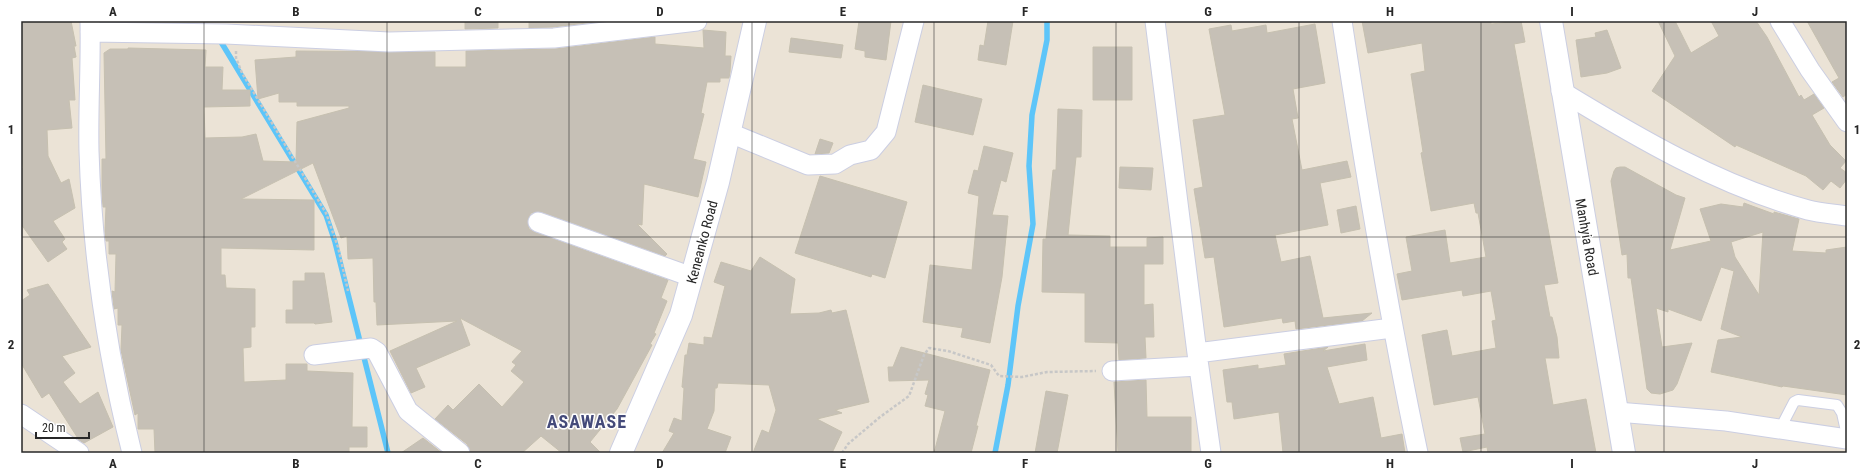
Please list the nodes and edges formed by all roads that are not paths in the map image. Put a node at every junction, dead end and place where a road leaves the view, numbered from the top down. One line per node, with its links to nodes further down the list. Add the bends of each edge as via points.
1 (697, 21): 8 (street, via 554,38 389,42 206,35)
2 (755, 21): 11 (street, Keneanko Road)
3 (914, 21): 11 (street, via 886,132 871,150 850,155 835,164 808,166)
4 (1155, 21): 17 (street)
5 (1342, 21): 15 (street)
6 (1551, 21): 9 (street, Manhyia Road)
7 (1780, 21): 10 (street, via 1810,70)
8 (90, 26): 25 (street, via 89,151 99,289 118,397)
9 (1562, 91): 12 (street, via 1609,121 1682,159 1756,193 1809,210); 19 (street, Manhyia Road)
10 (1847, 122)
11 (730, 133): 14 (street, Keneanko Road)
12 (1847, 216)
13 (538, 222): 14 (street)
14 (692, 277): 27 (street, Keneanko Road, via 681,314)
15 (1392, 328): 17 (street); 29 (street)
16 (314, 355): 26 (street, via 363,350 377,352 408,411)
17 (1198, 360): 18 (street); 28 (street)
18 (1112, 371)
19 (1617, 412): 21 (street, via 1726,421); 30 (street, Manhyia Road)
20 (21, 414): 24 (street)
21 (1780, 429): 22 (lane, via 1794,402 1798,400 1837,405 1842,413); 23 (street)
22 (1847, 436)
23 (1847, 439)
24 (79, 453)
25 (132, 453)
26 (460, 453)
27 (621, 453)
28 (1211, 453)
29 (1418, 453)
30 (1624, 453)

